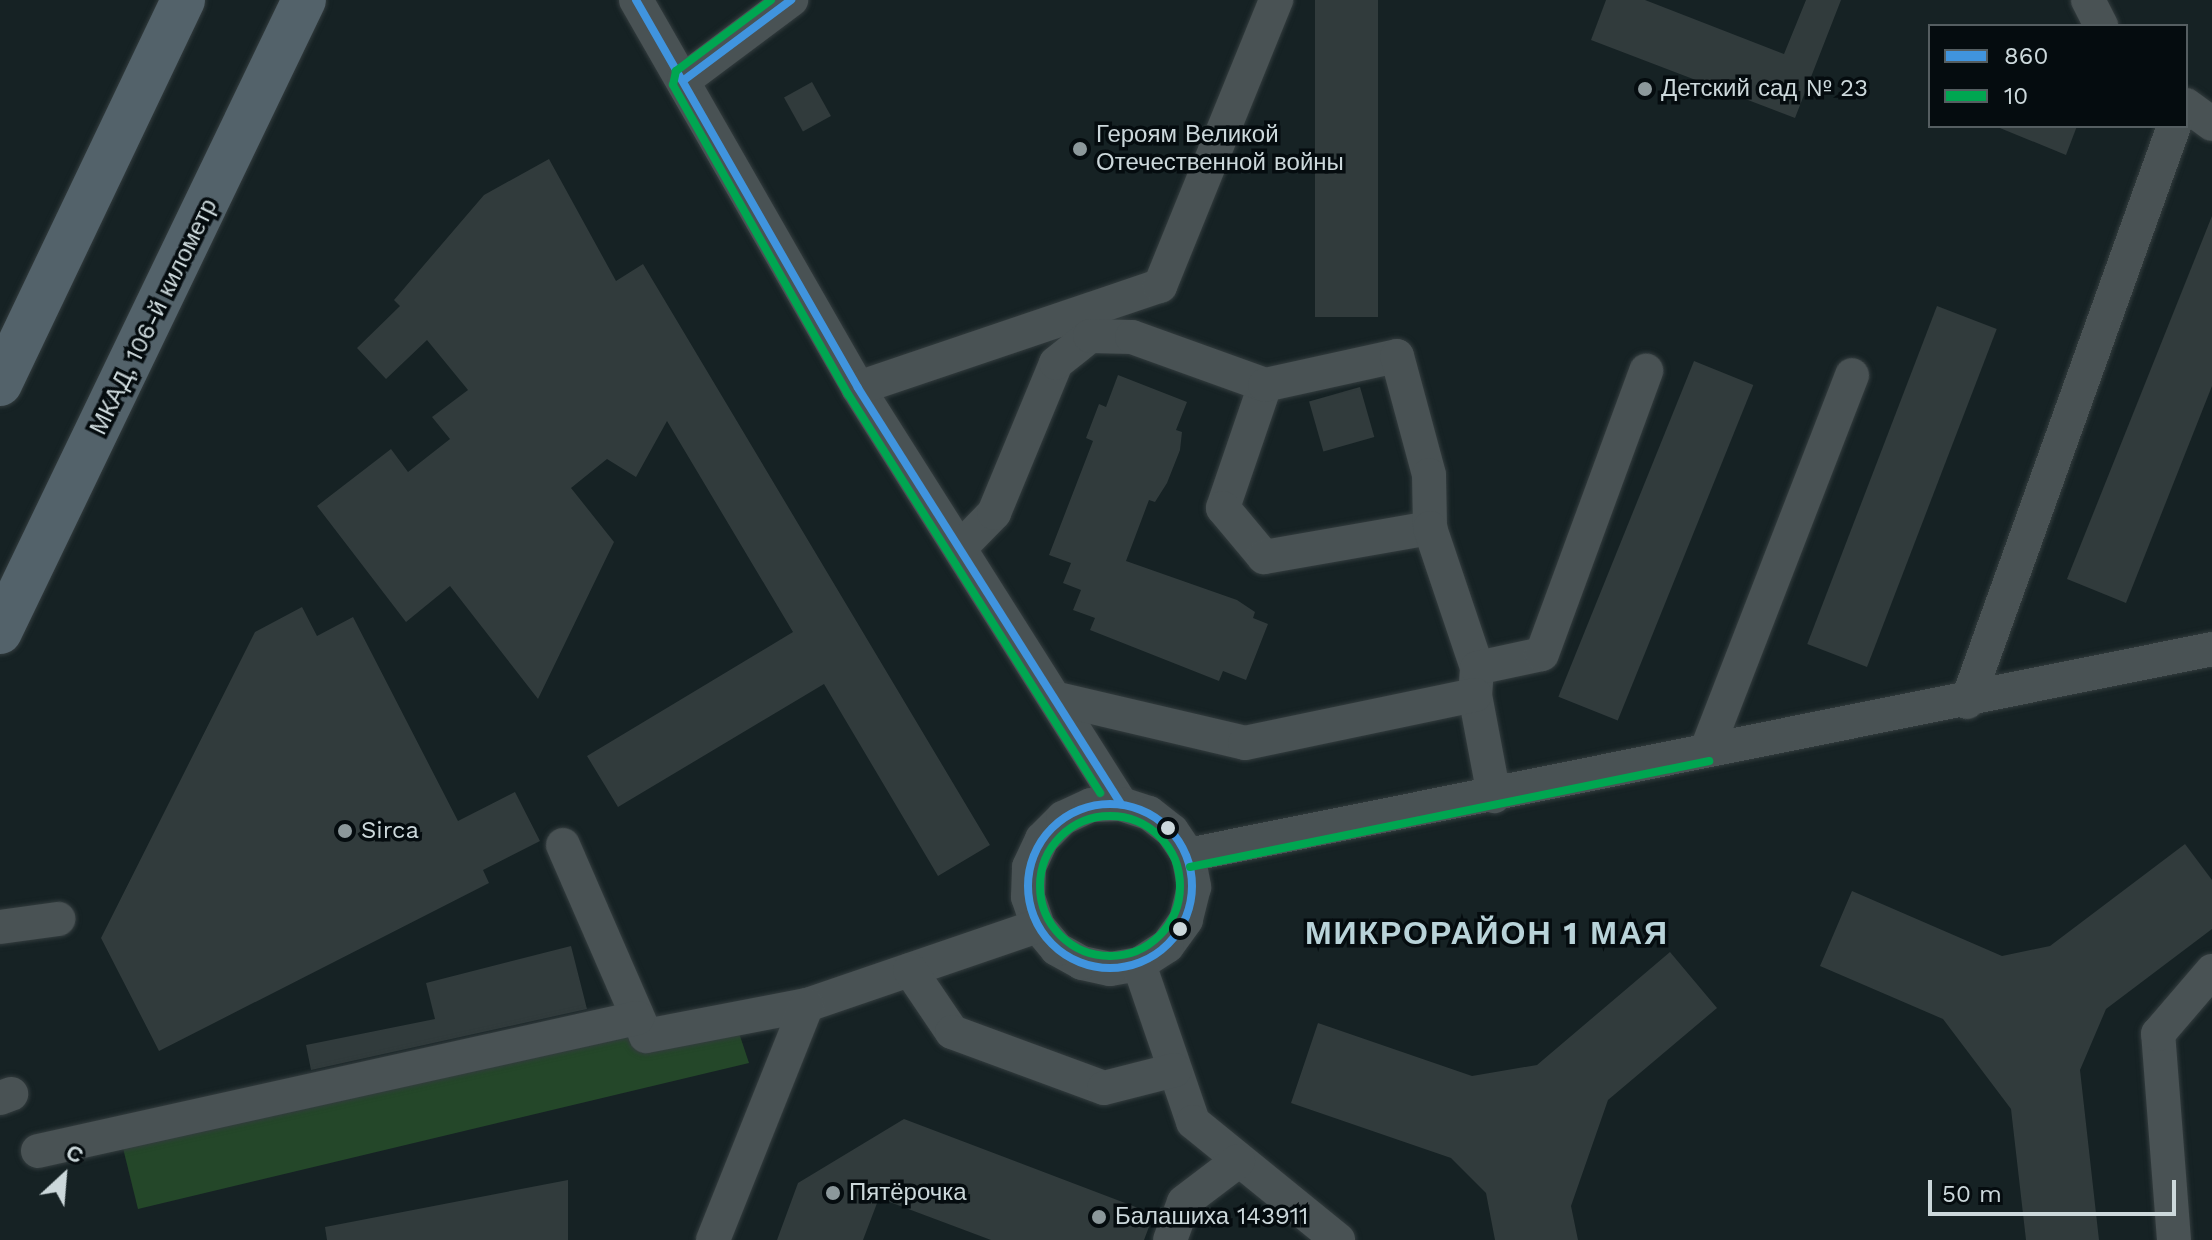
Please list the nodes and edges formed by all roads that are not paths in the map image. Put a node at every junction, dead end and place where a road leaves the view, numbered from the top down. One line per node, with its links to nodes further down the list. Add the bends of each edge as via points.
1 (183, 0): 14 (highway)
2 (304, 0): 19 (highway, МКАД, 106-й километр)
3 (636, 0): 8 (street)
4 (791, 0): 8 (street)
5 (1276, 0): 16 (street, via 1160,286)
6 (2088, 0): 7 (street)
7 (2100, 24)
8 (684, 80): 16 (street)
9 (2188, 106): 10 (street)
10 (2212, 124)
11 (2173, 128): 23 (street)
12 (1646, 371): 21 (street, via 1542,654)
13 (1852, 375): 24 (street)
14 (0, 384)
15 (1265, 385): 17 (street, via 1397,356 1429,475); 17 (street, via 1223,508 1264,557); 18 (street, via 1132,337 1090,336 1056,363 994,513)
16 (858, 388): 18 (street)
17 (1430, 528): 21 (street)
18 (960, 548): 22 (street)
19 (0, 632)
20 (2212, 649): 23 (street)
21 (1476, 681): 22 (street, via 1245,743); 25 (street)
22 (1058, 699): 26 (street)
23 (1967, 702): 24 (street)
24 (1707, 749): 25 (street)
25 (1494, 796): 28 (street)
26 (1121, 804): 28 (street, via 1149,813 1172,831); 30 (street, via 1091,805 1063,818 1042,839 1029,867 1028,897)
27 (563, 845): 36 (street)
28 (1188, 855): 32 (street, via 1194,887 1186,920 1167,946)
29 (58, 919): 31 (street)
30 (1038, 926): 32 (street, via 1057,949 1082,963 1110,969); 33 (street)
31 (0, 927)
32 (1139, 964): 37 (street)
33 (910, 970): 35 (street); 37 (street, via 952,1032 1104,1088)
34 (2212, 971): 43 (street, via 2158,1034)
35 (807, 1005): 36 (street, via 646,1036); 40 (street)
36 (637, 1018): 38 (street)
37 (1175, 1070): 39 (street, via 1193,1122)
38 (38, 1151)
39 (1238, 1161): 41 (street, via 1184,1202); 42 (street)
40 (713, 1240)
41 (1170, 1240)
42 (1338, 1240)
43 (2174, 1240)

